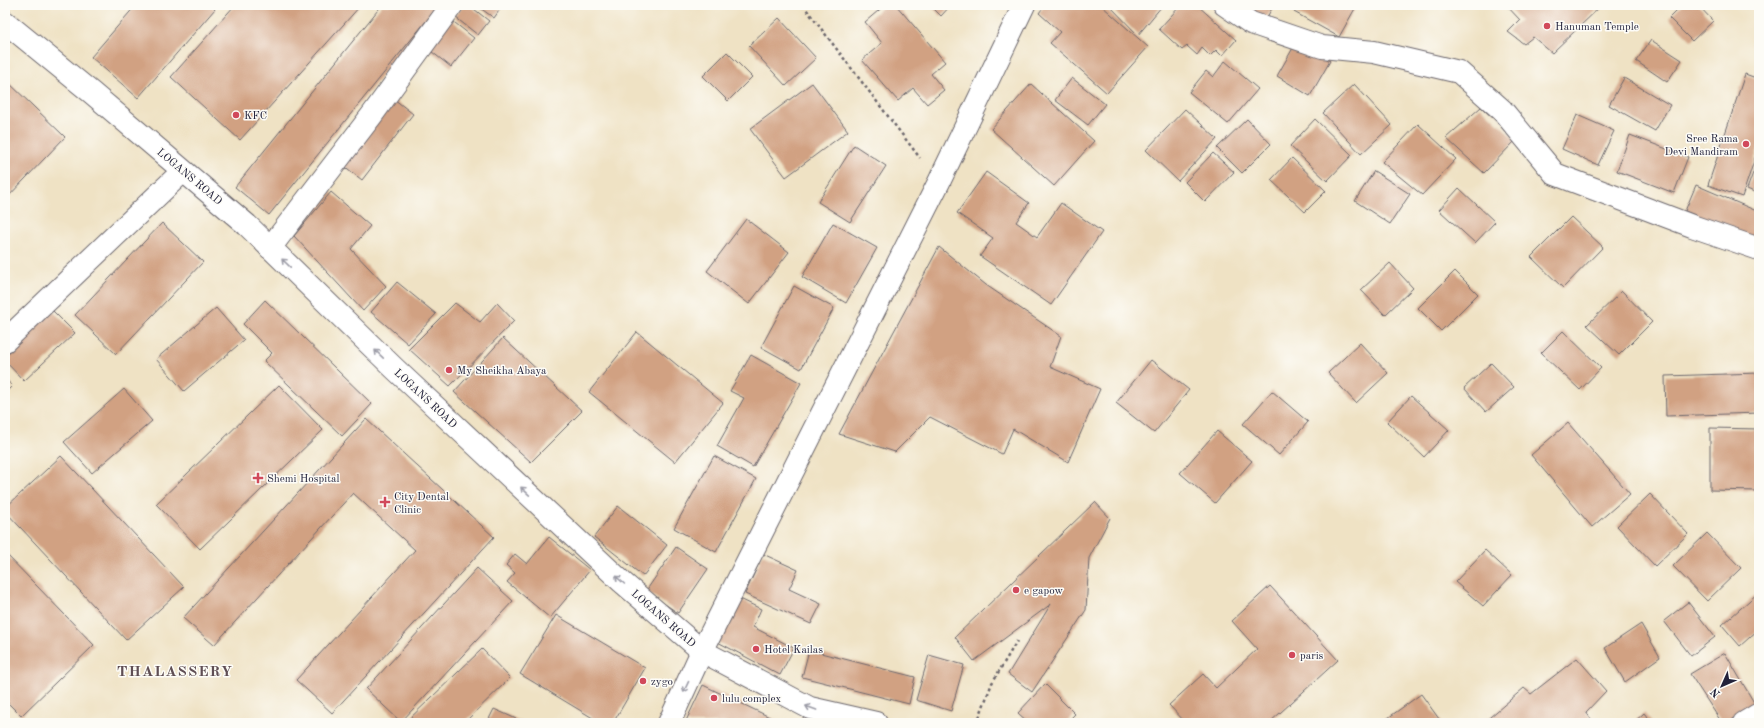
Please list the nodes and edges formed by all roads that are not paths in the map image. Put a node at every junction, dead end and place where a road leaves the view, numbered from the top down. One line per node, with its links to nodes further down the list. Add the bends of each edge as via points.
1 (452, 5): 6 (street)
2 (1024, 5): 9 (street, via 939,182)
3 (1225, 5): 7 (street, via 1251,23 1322,47 1374,52 1459,72 1502,110 1555,174)
4 (5, 22): 5 (street, LOGANS ROAD)
5 (183, 171): 6 (street, LOGANS ROAD); 8 (street)
6 (270, 248): 9 (street, LOGANS ROAD, one-way to 6, via 594,556)
7 (1759, 249)
8 (5, 341)
9 (702, 651): 11 (street, one-way to 11); 12 (street, LOGANS ROAD, one-way to 9, via 810,708)
10 (1759, 714): 13 (street)
11 (669, 723)
12 (876, 723)
13 (1744, 723)

